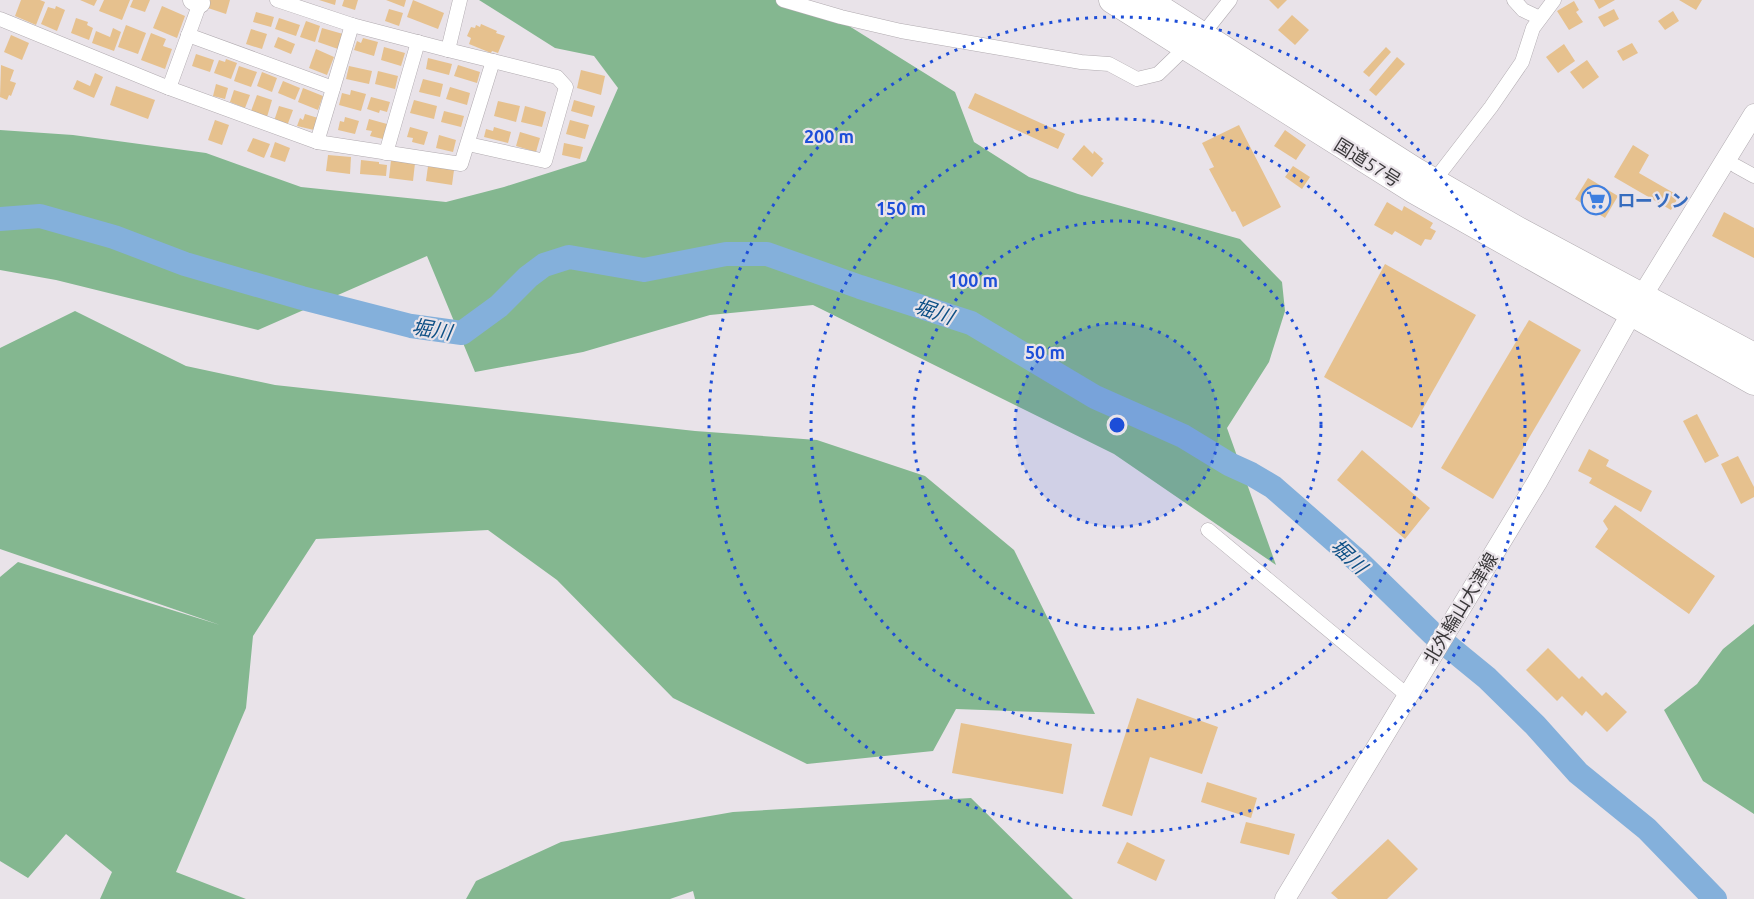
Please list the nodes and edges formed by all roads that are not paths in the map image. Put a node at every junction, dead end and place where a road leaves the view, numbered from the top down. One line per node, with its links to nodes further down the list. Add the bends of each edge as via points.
1 (278, 0): 12 (street)
2 (460, 0): 16 (street)
3 (783, 0): 14 (street, via 901,31 1109,64 1137,79 1158,74)
4 (1112, 0): 14 (highway, 国道57号)
5 (1147, 0): 14 (highway, 国道57号)
6 (1230, 0): 14 (street)
7 (1514, 0): 10 (street, via 1523,10)
8 (1554, 0): 10 (street)
9 (198, 1): 13 (street)
10 (1540, 18): 26 (street, via 1522,62)
11 (2, 25): 18 (street)
12 (352, 25): 15 (street); 19 (street)
13 (188, 35): 18 (street); 19 (street)
14 (1194, 41): 26 (highway, 国道57号); 27 (highway, 国道57号, via 1415,191)
15 (418, 42): 16 (street); 23 (street)
16 (448, 50): 17 (street)
17 (493, 61): 22 (street); 22 (street, via 557,77 566,87 544,161)
18 (169, 88): 21 (street)
19 (333, 88): 21 (street)
20 (1754, 114): 27 (main road, 北外輪山大津線)
21 (316, 142): 23 (street)
22 (468, 144): 23 (street, via 461,164)
23 (386, 153)
24 (1736, 166): 25 (street)
25 (1754, 176)
26 (1434, 181): 27 (highway, 国道57号)
27 (1637, 305): 28 (highway); 29 (highway); 31 (main road, 北外輪山大津線, via 1537,482)
28 (1754, 356)
29 (1754, 382)
30 (1208, 530): 31 (street)
31 (1407, 695): 32 (main road, 北外輪山大津線)
32 (1285, 899)

